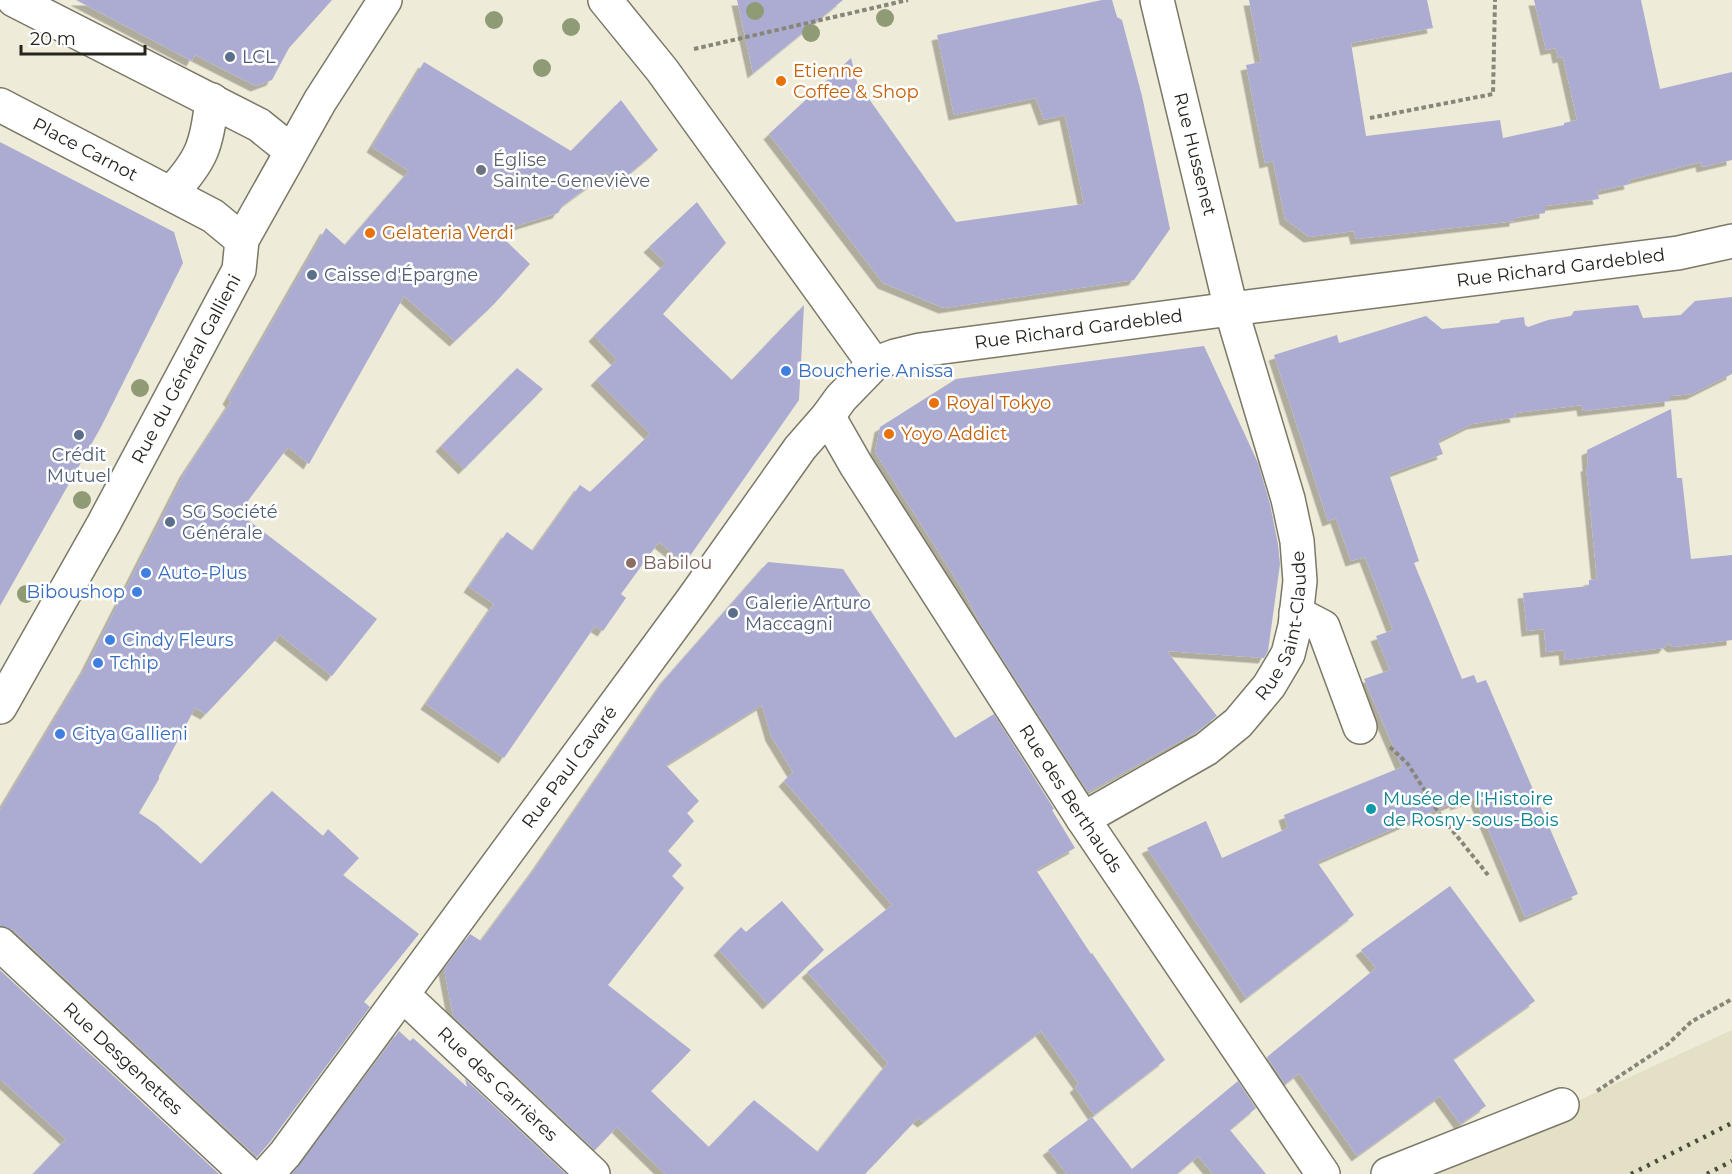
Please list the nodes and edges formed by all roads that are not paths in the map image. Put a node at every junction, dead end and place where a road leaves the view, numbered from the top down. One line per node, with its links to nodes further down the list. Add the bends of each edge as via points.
1 (14, 0): 5 (street)
2 (385, 0): 7 (street, Rue du Général Gallieni)
3 (605, 0): 12 (street, via 662,70)
4 (1157, 0): 11 (street, Rue Hussenet)
5 (212, 100): 7 (street, via 259,125); 8 (street, via 205,144 193,170)
6 (0, 105): 8 (street, Place Carnot)
7 (290, 150): 9 (street, Rue du Général Gallieni)
8 (171, 193): 9 (street, Place Carnot, via 213,216)
9 (242, 240): 15 (street, Rue du Général Gallieni, via 239,270 104,524)
10 (1732, 241): 11 (street, Rue Richard Gardebled, via 1678,253)
11 (1231, 309): 12 (street, Rue Richard Gardebled, via 920,350); 14 (street, Rue Saint-Claude, via 1297,541)
12 (874, 364): 13 (street, Rue Paul Cavaré)
13 (828, 416): 17 (street, Rue des Berthauds); 19 (street, Rue Paul Cavaré, via 800,448)
14 (1296, 613): 16 (street, via 1323,627); 17 (street, Rue Saint-Claude, via 1288,654 1269,686 1238,723 1206,749)
15 (0, 707)
16 (1360, 728)
17 (1083, 819): 24 (street, Rue des Berthauds)
18 (0, 944): 21 (street, Rue Desgenettes)
19 (403, 995): 22 (street, Rue Paul Cavaré); 23 (street, Rue des Carrières)
20 (1562, 1105): 25 (street)
21 (247, 1174)
22 (267, 1174)
23 (593, 1174)
24 (1323, 1174)
25 (1388, 1174)

